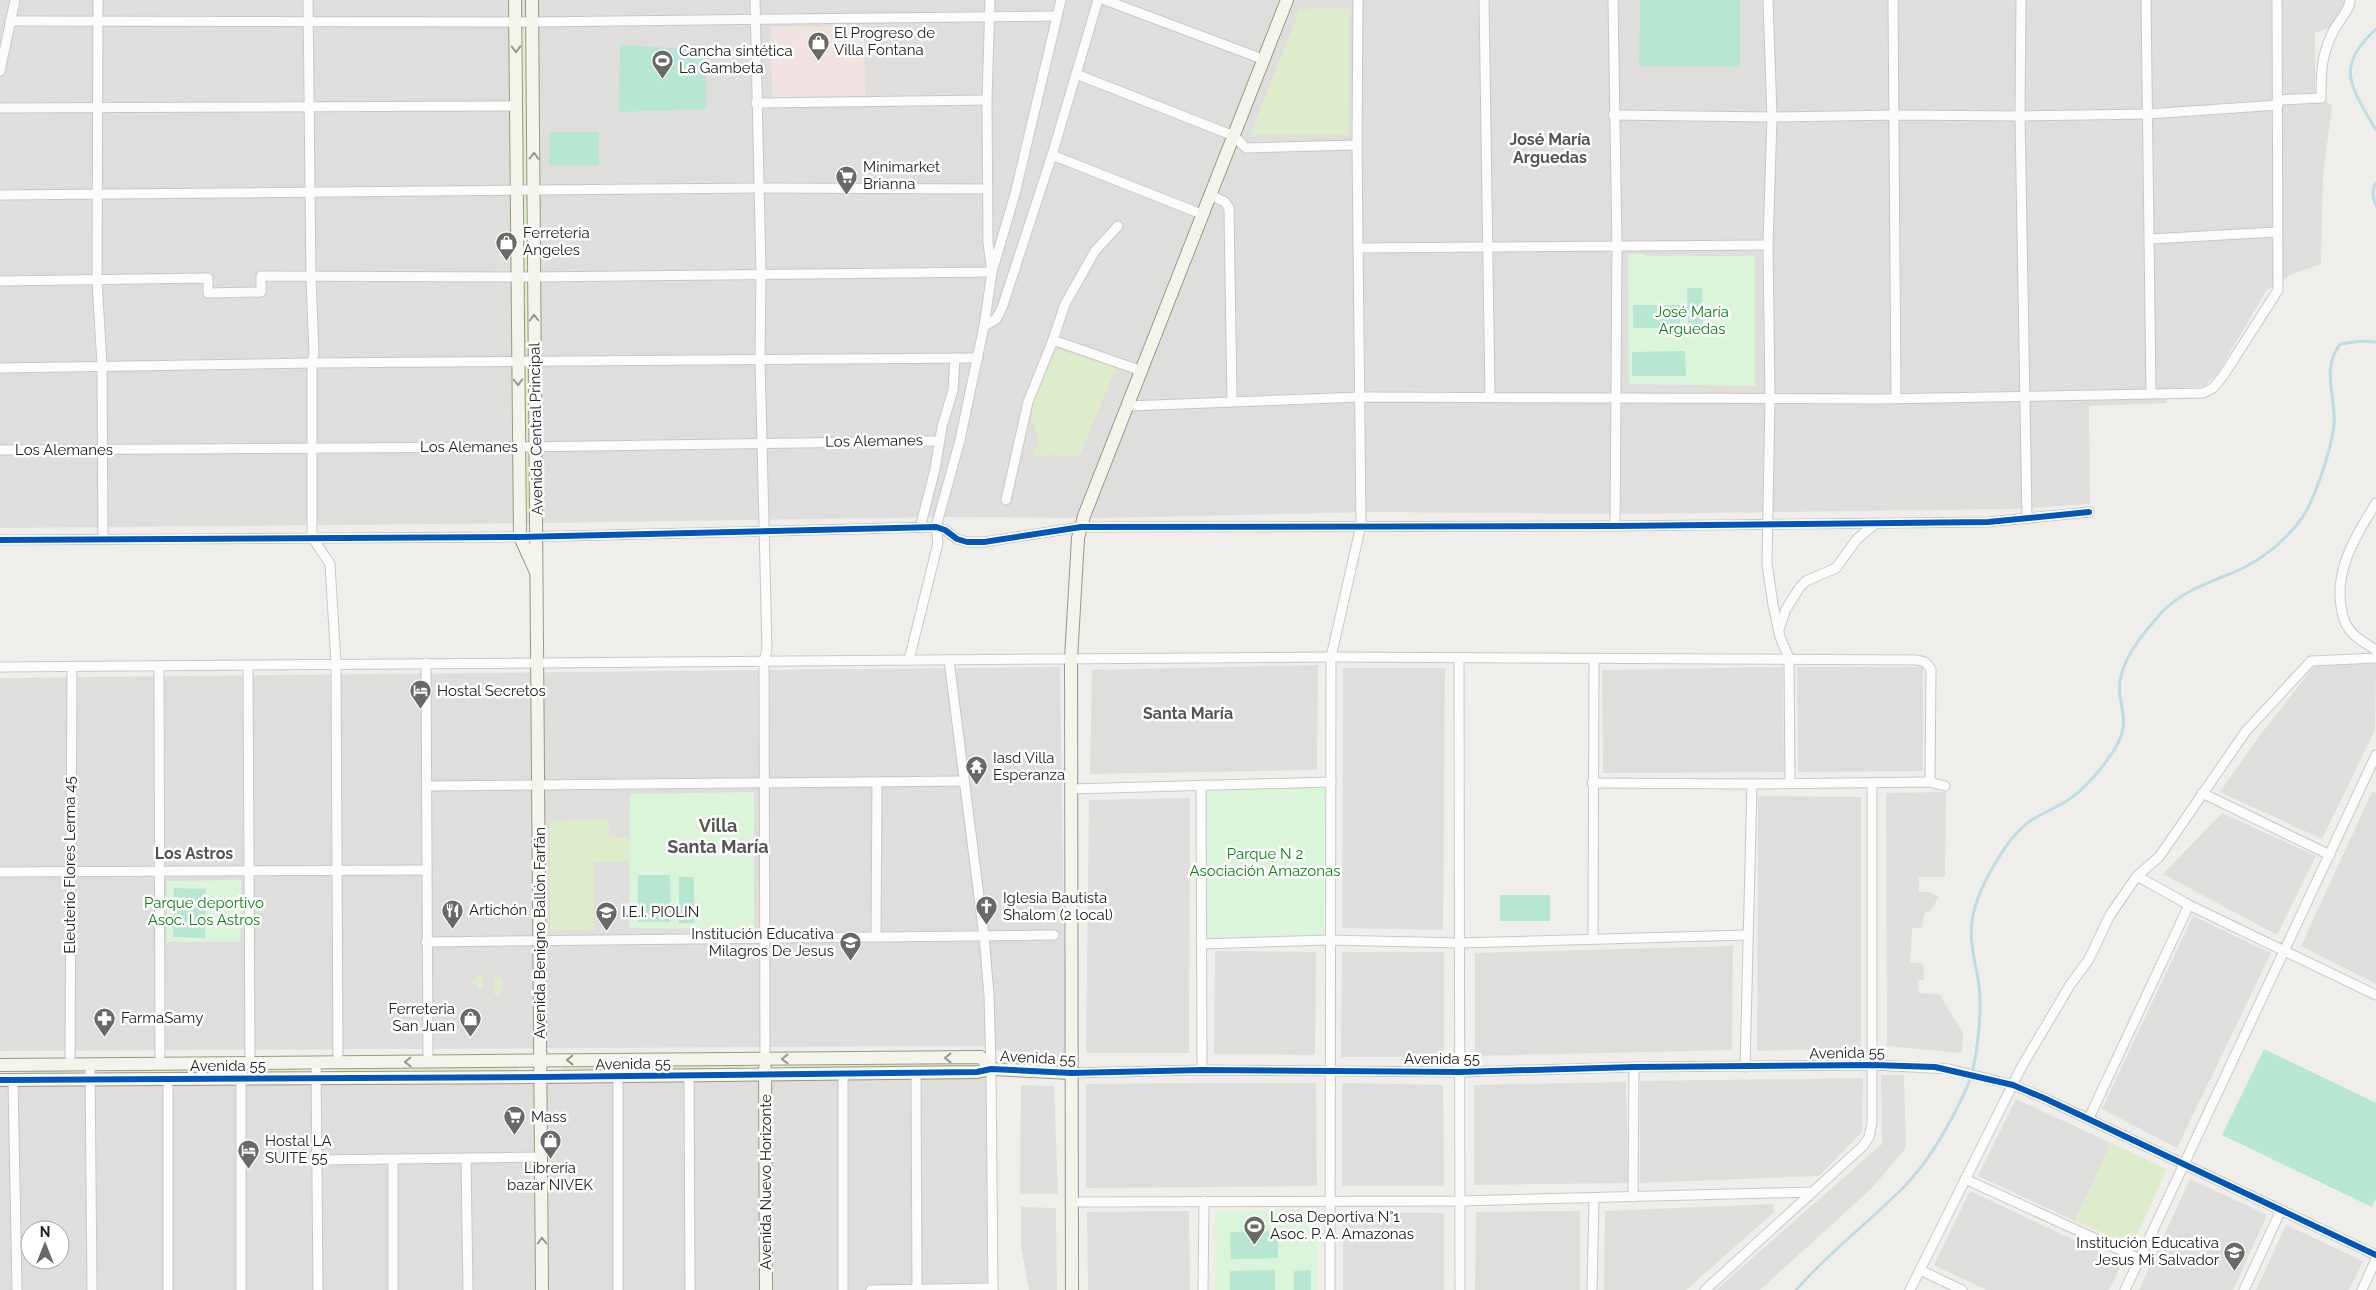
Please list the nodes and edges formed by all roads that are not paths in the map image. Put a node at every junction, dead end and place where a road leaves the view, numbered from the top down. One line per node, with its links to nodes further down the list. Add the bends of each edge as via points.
1 (14, 0): 24 (street)
2 (98, 0): 28 (street)
3 (308, 0): 26 (street)
4 (515, 0): 25 (street, Avenida Central Principal)
5 (532, 0): 27 (street, Avenida Central Principal)
6 (755, 0): 23 (street)
7 (990, 0): 22 (street)
8 (1061, 0): 21 (street)
9 (1098, 0): 32 (street)
10 (1105, 0): 30 (street)
11 (1287, 0): 30 (street)
12 (1358, 0): 46 (street)
13 (1484, 0): 61 (street)
14 (1613, 0): 40 (street)
15 (1768, 0): 44 (street)
16 (1893, 0): 41 (street)
17 (2021, 0): 43 (street)
18 (2146, 0): 42 (street)
19 (2277, 0): 35 (street)
20 (2350, 0): 35 (street, via 2336,25 2320,67 2321,98)
21 (1056, 16): 22 (street); 64 (street, via 1015,194)
22 (990, 17): 23 (street); 33 (street)
23 (755, 20): 27 (street); 34 (street)
24 (10, 21): 28 (street); 29 (street)
25 (515, 21): 26 (street); 27 (street); 36 (street, Avenida Central Principal, one-way to 36)
26 (309, 22): 28 (street); 39 (street)
27 (533, 22): 50 (street, Avenida Central Principal, one-way to 27)
28 (98, 23): 37 (street)
29 (2, 40): 31 (street)
30 (1264, 60): 45 (street)
31 (0, 71)
32 (1076, 74): 45 (street); 47 (street)
33 (987, 100): 34 (street); 49 (street)
34 (756, 103): 48 (street)
35 (2278, 103): 42 (street); 58 (street)
36 (516, 106): 39 (street); 51 (street, Avenida Central Principal)
37 (98, 107): 38 (street); 39 (street); 54 (street)
38 (0, 108)
39 (310, 108): 52 (street)
40 (1614, 114): 44 (street); 62 (street)
41 (1896, 114): 43 (street); 44 (street); 88 (street)
42 (2148, 114): 43 (street); 59 (street)
43 (2020, 116): 86 (street)
44 (1772, 117): 60 (street)
45 (1234, 136): 46 (street, via 1242,146 1252,149); 55 (street)
46 (1357, 145): 63 (street)
47 (1052, 155): 56 (street); 71 (street, via 1002,308 996,319)
48 (759, 188): 49 (street); 50 (street); 65 (street)
49 (988, 189): 64 (street, via 988,260)
50 (533, 190): 51 (street); 68 (street, Avenida Central Principal)
51 (516, 191): 52 (street); 67 (street, Avenida Central Principal)
52 (310, 193): 54 (street); 66 (street)
53 (0, 195): 54 (street)
54 (98, 195): 70 (street)
55 (1211, 195): 56 (street); 89 (street, via 1225,202 1229,208)
56 (1204, 215): 81 (street)
57 (1118, 226): 72 (street, via 1095,251 1078,280 1065,304)
58 (2277, 232): 59 (street); 82 (street, via 2278,290 2223,376 2213,388 2203,393)
59 (2150, 239): 82 (street)
60 (1768, 245): 62 (street); 87 (street)
61 (1486, 246): 62 (street); 63 (street); 84 (street)
62 (1617, 246): 85 (street)
63 (1358, 248): 83 (street)
64 (992, 272): 65 (street); 71 (street)
65 (761, 273): 68 (street); 75 (street)
66 (311, 277): 67 (street); 70 (street, via 261,276 261,292 208,293 208,278); 78 (street)
67 (516, 277): 68 (street); 77 (street, Avenida Central Principal)
68 (533, 277): 76 (street, Avenida Central Principal, one-way to 68)
69 (0, 281): 70 (street)
70 (97, 281): 79 (street)
71 (984, 326): 74 (street)
72 (1054, 340): 81 (street); 98 (street, via 1028,402)
73 (955, 358): 74 (street); 75 (street); 91 (street, via 953,390)
74 (978, 358): 106 (street)
75 (760, 360): 76 (street); 92 (street)
76 (534, 361): 77 (street); 95 (street, Avenida Central Principal)
77 (517, 362): 78 (street); 94 (street, Avenida Central Principal, one-way to 94)
78 (312, 363): 79 (street); 93 (street)
79 (102, 365): 80 (street); 97 (street)
80 (0, 368)
81 (1142, 371): 90 (street)
82 (2151, 393): 86 (street)
83 (1360, 397): 84 (street); 89 (street); 104 (street)
84 (1490, 397): 85 (street)
85 (1617, 397): 87 (street); 105 (street)
86 (2025, 397): 88 (street); 101 (street)
87 (1770, 398): 88 (street); 103 (street)
88 (1896, 398)
89 (1232, 401): 90 (street)
90 (1128, 406): 107 (street)
91 (939, 441): 92 (street, Los Alemanes); 108 (street)
92 (762, 443): 95 (street, Los Alemanes); 109 (street)
93 (311, 447): 94 (street, Los Alemanes); 97 (street, Los Alemanes); 111 (street)
94 (519, 447): 95 (street, Los Alemanes); 112 (street, Avenida Central Principal)
95 (536, 447): 110 (street, Avenida Central Principal)
96 (0, 450): 97 (street, Los Alemanes)
97 (102, 450): 113 (street)
98 (1006, 500)
99 (2376, 503): 117 (street, via 2343,564 2341,593 2345,623 2359,639)
100 (2089, 512): 101 (street)
101 (2027, 519): 102 (street)
102 (1876, 523): 103 (street); 116 (street, via 1856,539 1836,568 1806,581 1800,587 1786,609)
103 (1767, 524): 105 (street); 116 (street, via 1767,564)
104 (1361, 525): 105 (street); 107 (street); 118 (street)
105 (1615, 526)
106 (936, 527): 107 (street, via 967,542); 108 (street); 123 (street, via 938,543)
107 (1081, 527): 122 (street)
108 (920, 528): 109 (street)
109 (764, 533): 110 (street); 127 (street, via 767,649)
110 (537, 536): 112 (street); 115 (street, Avenida Central Principal)
111 (312, 537): 112 (street); 113 (street); 129 (street, via 330,564)
112 (520, 537): 115 (street, Avenida Central Principal)
113 (103, 539): 114 (street)
114 (0, 540)
115 (538, 577): 126 (street, Avenida Benigno Ballón Farfán)
116 (1779, 629): 120 (street)
117 (2376, 650)
118 (1331, 656): 119 (street); 122 (street); 136 (street)
119 (1459, 658): 125 (street); 168 (street)
120 (1789, 658): 125 (street); 137 (street, via 1925,662 1931,669); 141 (street)
121 (2376, 658): 149 (street, via 2311,661 2246,731)
122 (1071, 659): 124 (street); 148 (street)
123 (909, 660): 124 (street); 127 (street)
124 (950, 660): 135 (street)
125 (1594, 660): 140 (street)
126 (538, 662): 127 (street); 128 (street); 144 (street, Avenida Benigno Ballón Farfán)
127 (764, 662): 138 (street)
128 (426, 663): 129 (street); 146 (street)
129 (336, 664): 130 (street); 151 (street)
130 (248, 665): 132 (street); 153 (street)
131 (72, 666): 132 (street); 133 (street); 156 (street, Eleuterio Flores Lerma 45)
132 (159, 666): 155 (street)
133 (0, 667)
134 (2376, 755): 150 (street)
135 (964, 781): 139 (street); 161 (street)
136 (1331, 782): 145 (street); 166 (street)
137 (1930, 782): 142 (street); 147 (street)
138 (763, 783): 139 (street); 144 (street); 164 (street)
139 (877, 783): 162 (street)
140 (1592, 783): 143 (street); 163 (street)
141 (1790, 783): 142 (street); 143 (street)
142 (1872, 783): 182 (street)
143 (1752, 784): 160 (street)
144 (539, 785): 146 (street); 165 (street, Avenida Benigno Ballón Farfán)
145 (1201, 785): 148 (street); 169 (street)
146 (427, 786): 152 (street)
147 (1945, 786)
148 (1071, 789): 190 (street)
149 (2202, 793): 150 (street); 157 (street, via 2159,857)
150 (2330, 855): 170 (street)
151 (337, 870): 152 (street); 153 (street); 178 (street)
152 (427, 870): 167 (street)
153 (248, 871): 155 (street); 174 (street)
154 (0, 872): 156 (street)
155 (159, 872): 156 (street); 176 (street)
156 (70, 873): 179 (street, Eleuterio Flores Lerma 45)
157 (2137, 876): 158 (street); 202 (street, via 2110,915 2089,959 2070,985)
158 (2189, 904): 170 (street); 203 (street)
159 (1054, 935): 161 (street)
160 (1748, 935): 163 (street); 184 (street)
161 (984, 936): 162 (street); 185 (street)
162 (876, 937): 164 (street)
163 (1592, 938): 168 (street)
164 (764, 939): 165 (street); 172 (street)
165 (540, 940): 167 (street); 173 (street, Avenida Benigno Ballón Farfán)
166 (1329, 940): 168 (street); 169 (street); 187 (street)
167 (426, 942): 175 (street)
168 (1460, 943): 188 (street)
169 (1202, 944): 186 (street)
170 (2284, 950): 171 (street); 208 (street)
171 (2376, 995)
172 (765, 1059): 173 (street, Avenida 55, one-way to 173); 185 (street, Avenida 55, one-way to 172, via 981,1058); 192 (street, Avenida Nuevo Horizonte)
173 (540, 1061): 175 (street, Avenida 55); 196 (street, Avenida Benigno Ballón Farfán)
174 (250, 1062): 176 (street, Avenida 55); 177 (street, Avenida 55)
175 (428, 1062): 178 (street, Avenida 55, one-way to 178)
176 (160, 1063): 180 (street, Avenida 55)
177 (316, 1063): 178 (street, Avenida 55); 198 (street)
178 (338, 1063)
179 (70, 1064): 180 (street, Avenida 55); 181 (street, Avenida 55)
180 (90, 1064): 201 (street)
181 (0, 1065)
182 (1873, 1065): 184 (street, Avenida 55); 202 (street, Avenida 55, via 1935,1067); 210 (street, via 1869,1137)
183 (1634, 1067): 184 (street, Avenida 55); 188 (street, Avenida 55); 211 (street)
184 (1745, 1067)
185 (991, 1069): 189 (street, Avenida 55); 190 (street, Avenida 55); 221 (street)
186 (1202, 1070): 187 (street, Avenida 55); 190 (street, Avenida 55)
187 (1329, 1071): 188 (street, Avenida 55); 213 (street)
188 (1459, 1072): 215 (street)
189 (916, 1073): 191 (street, Avenida 55); 235 (street)
190 (1071, 1073): 216 (street)
191 (843, 1074): 192 (street, Avenida 55); 233 (street)
192 (765, 1075): 194 (street, Avenida 55); 232 (street, Avenida Nuevo Horizonte)
193 (618, 1076): 194 (street, Avenida 55); 196 (street, Avenida 55); 230 (street)
194 (689, 1076): 231 (street)
195 (241, 1078): 197 (street, Avenida 55); 198 (street, Avenida 55); 225 (street)
196 (541, 1078): 198 (street, Avenida 55); 204 (street, Avenida Benigno Ballón Farfán)
197 (168, 1079): 201 (street, Avenida 55); 224 (street)
198 (316, 1079): 206 (street)
199 (0, 1080): 200 (street, Avenida 55)
200 (13, 1080): 201 (street, Avenida 55); 222 (street)
201 (90, 1080): 223 (street)
202 (2013, 1085): 203 (street, Avenida 55); 209 (street)
203 (2089, 1118): 208 (street, Avenida 55)
204 (541, 1157): 205 (street); 229 (street, Avenida Benigno Ballón Farfán, one-way to 204)
205 (466, 1159): 207 (street); 228 (street)
206 (317, 1160): 207 (street); 226 (street)
207 (393, 1160): 227 (street)
208 (2183, 1164): 217 (street, Avenida 55); 219 (street)
209 (1965, 1179): 219 (street); 220 (street)
210 (1813, 1192): 211 (street); 241 (street)
211 (1633, 1197): 212 (street)
212 (1594, 1198): 215 (street); 240 (street)
213 (1330, 1200): 214 (street); 215 (street); 238 (street)
214 (1204, 1201): 216 (street); 237 (street)
215 (1460, 1201): 239 (street)
216 (1072, 1202): 236 (street)
217 (2281, 1210): 218 (street, Avenida 55); 245 (street)
218 (2376, 1257): 246 (street)
219 (2140, 1259): 244 (street)
220 (1920, 1270): 242 (street); 243 (street)
221 (993, 1289): 235 (street)
222 (17, 1290)
223 (92, 1290)
224 (168, 1290)
225 (241, 1290)
226 (318, 1290)
227 (394, 1290)
228 (468, 1290)
229 (542, 1290)
230 (618, 1290)
231 (690, 1290)
232 (766, 1290)
233 (843, 1290)
234 (871, 1290): 235 (street)
235 (917, 1290)
236 (1072, 1290)
237 (1203, 1290)
238 (1330, 1290)
239 (1460, 1290)
240 (1592, 1290)
241 (1705, 1290)
242 (1910, 1290)
243 (1962, 1290)
244 (2125, 1290)
245 (2244, 1290)
246 (2362, 1290)

